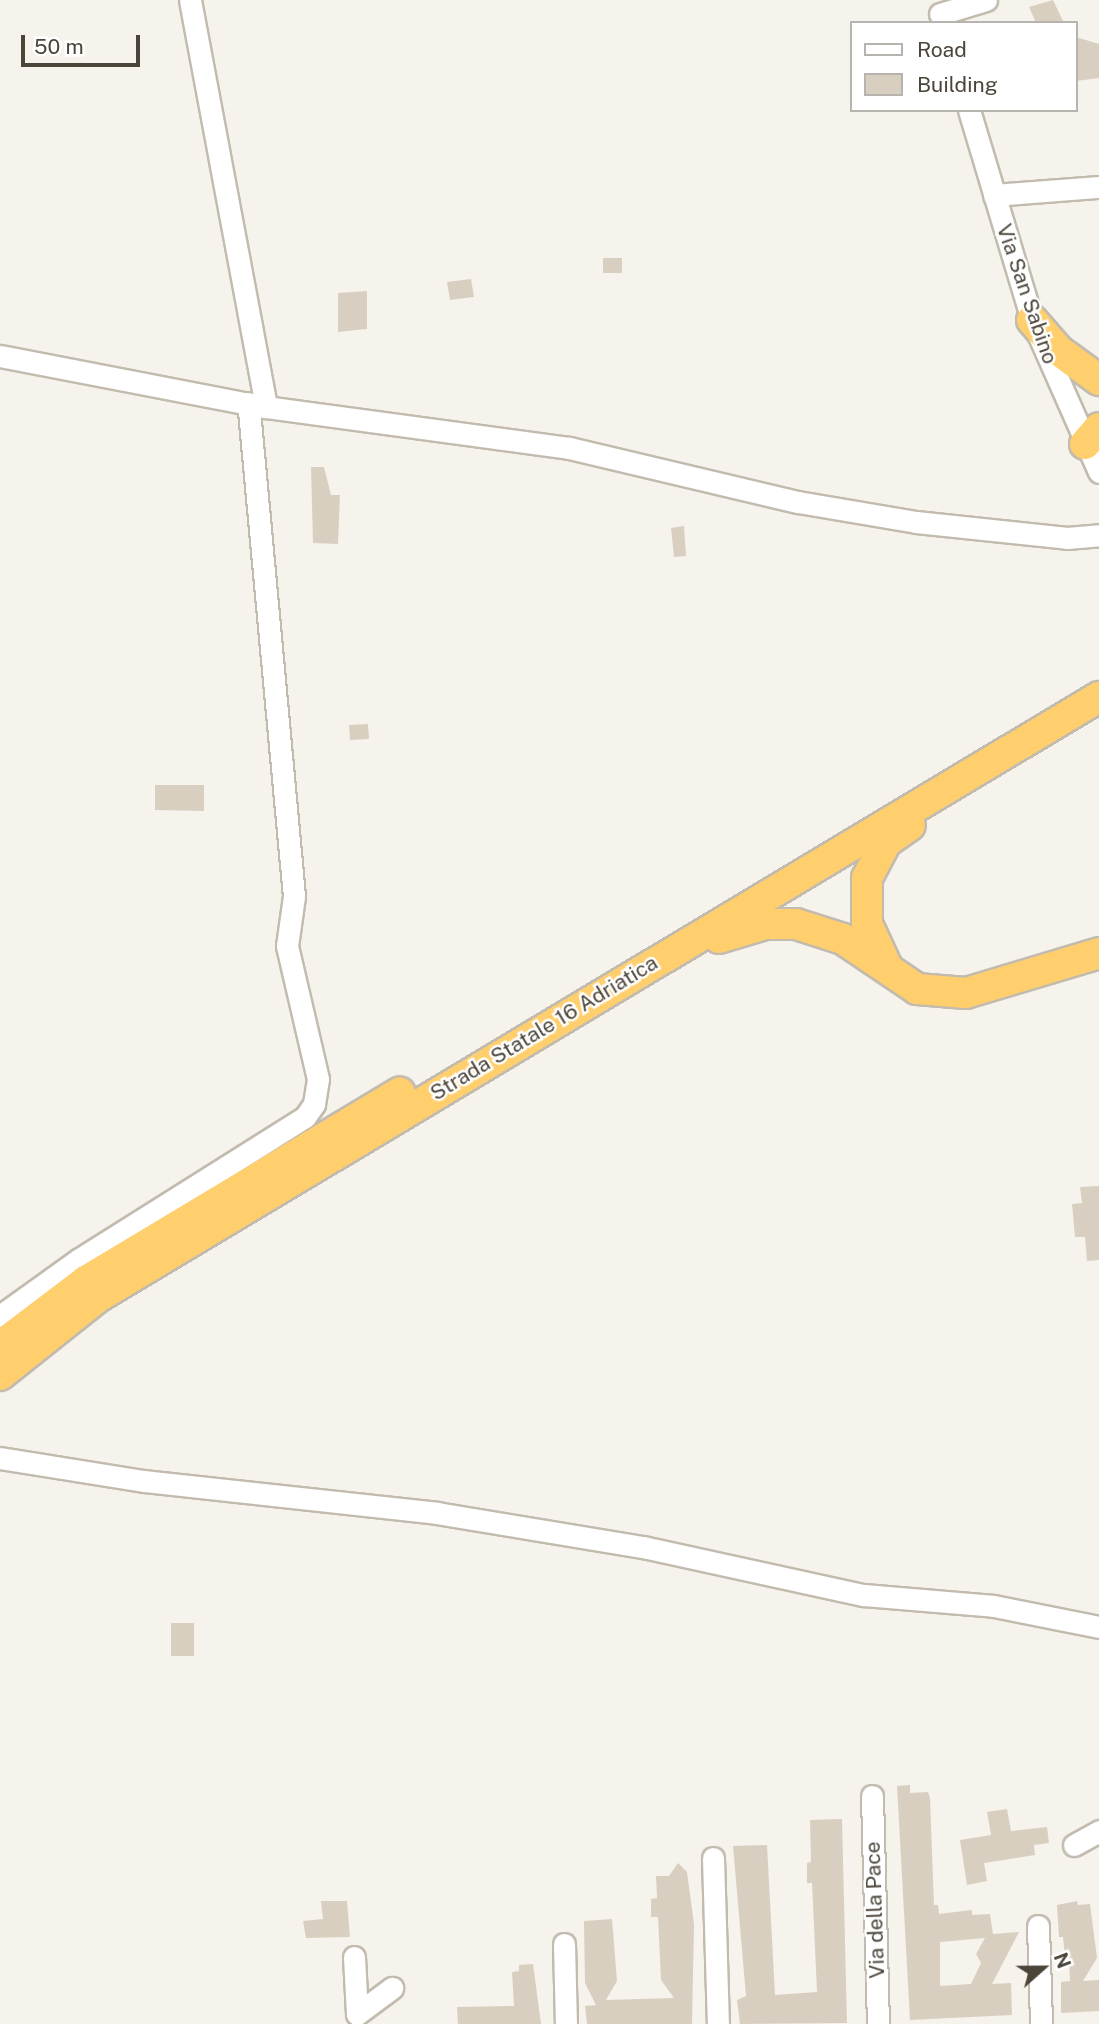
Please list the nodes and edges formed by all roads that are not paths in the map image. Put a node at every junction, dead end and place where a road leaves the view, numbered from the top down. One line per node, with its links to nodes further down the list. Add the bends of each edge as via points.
1 (190, 0): 10 (street)
2 (986, 0): 3 (street)
3 (940, 12)
4 (970, 112): 6 (street, Via San Sabino)
5 (1099, 187): 6 (street)
6 (995, 195): 7 (street, Via San Sabino)
7 (1032, 320): 9 (highway, via 1058,350); 11 (street, Via San Sabino)
8 (0, 356): 10 (street)
9 (1099, 380)
10 (257, 405): 13 (street, via 569,448 799,502 916,522 1067,538); 20 (street, via 294,896 287,946 318,1079 314,1104 305,1117 78,1260)
11 (1094, 439): 12 (street, Via San Sabino)
12 (1099, 472)
13 (1099, 535)
14 (1099, 678): 21 (highway, Strada Statale 16 Adriatica, via 238,1187 86,1280)
15 (1099, 697): 19 (highway, Strada Statale 16 Adriatica)
16 (1099, 706): 18 (highway, via 1086,720 887,842 867,878 864,902 867,925)
17 (1099, 953): 18 (highway, via 966,993 917,989)
18 (887, 967): 19 (highway, via 820,929 796,924 743,928 527,1052)
19 (470, 1071): 22 (highway, Strada Statale 16 Adriatica, via 98,1297)
20 (0, 1316)
21 (0, 1346)
22 (0, 1375)
23 (0, 1458): 24 (street, via 144,1481 437,1513 643,1547 864,1595 993,1606)
24 (1099, 1627)
25 (872, 1796): 36 (street, Via della Pace)
26 (1099, 1831): 27 (street)
27 (1074, 1845)
28 (713, 1858): 35 (street)
29 (1038, 1926): 37 (street)
30 (564, 1944): 34 (street)
31 (354, 1957): 33 (street)
32 (392, 1988): 33 (street)
33 (357, 2021)
34 (566, 2024)
35 (718, 2024)
36 (878, 2024)
37 (1041, 2024)

